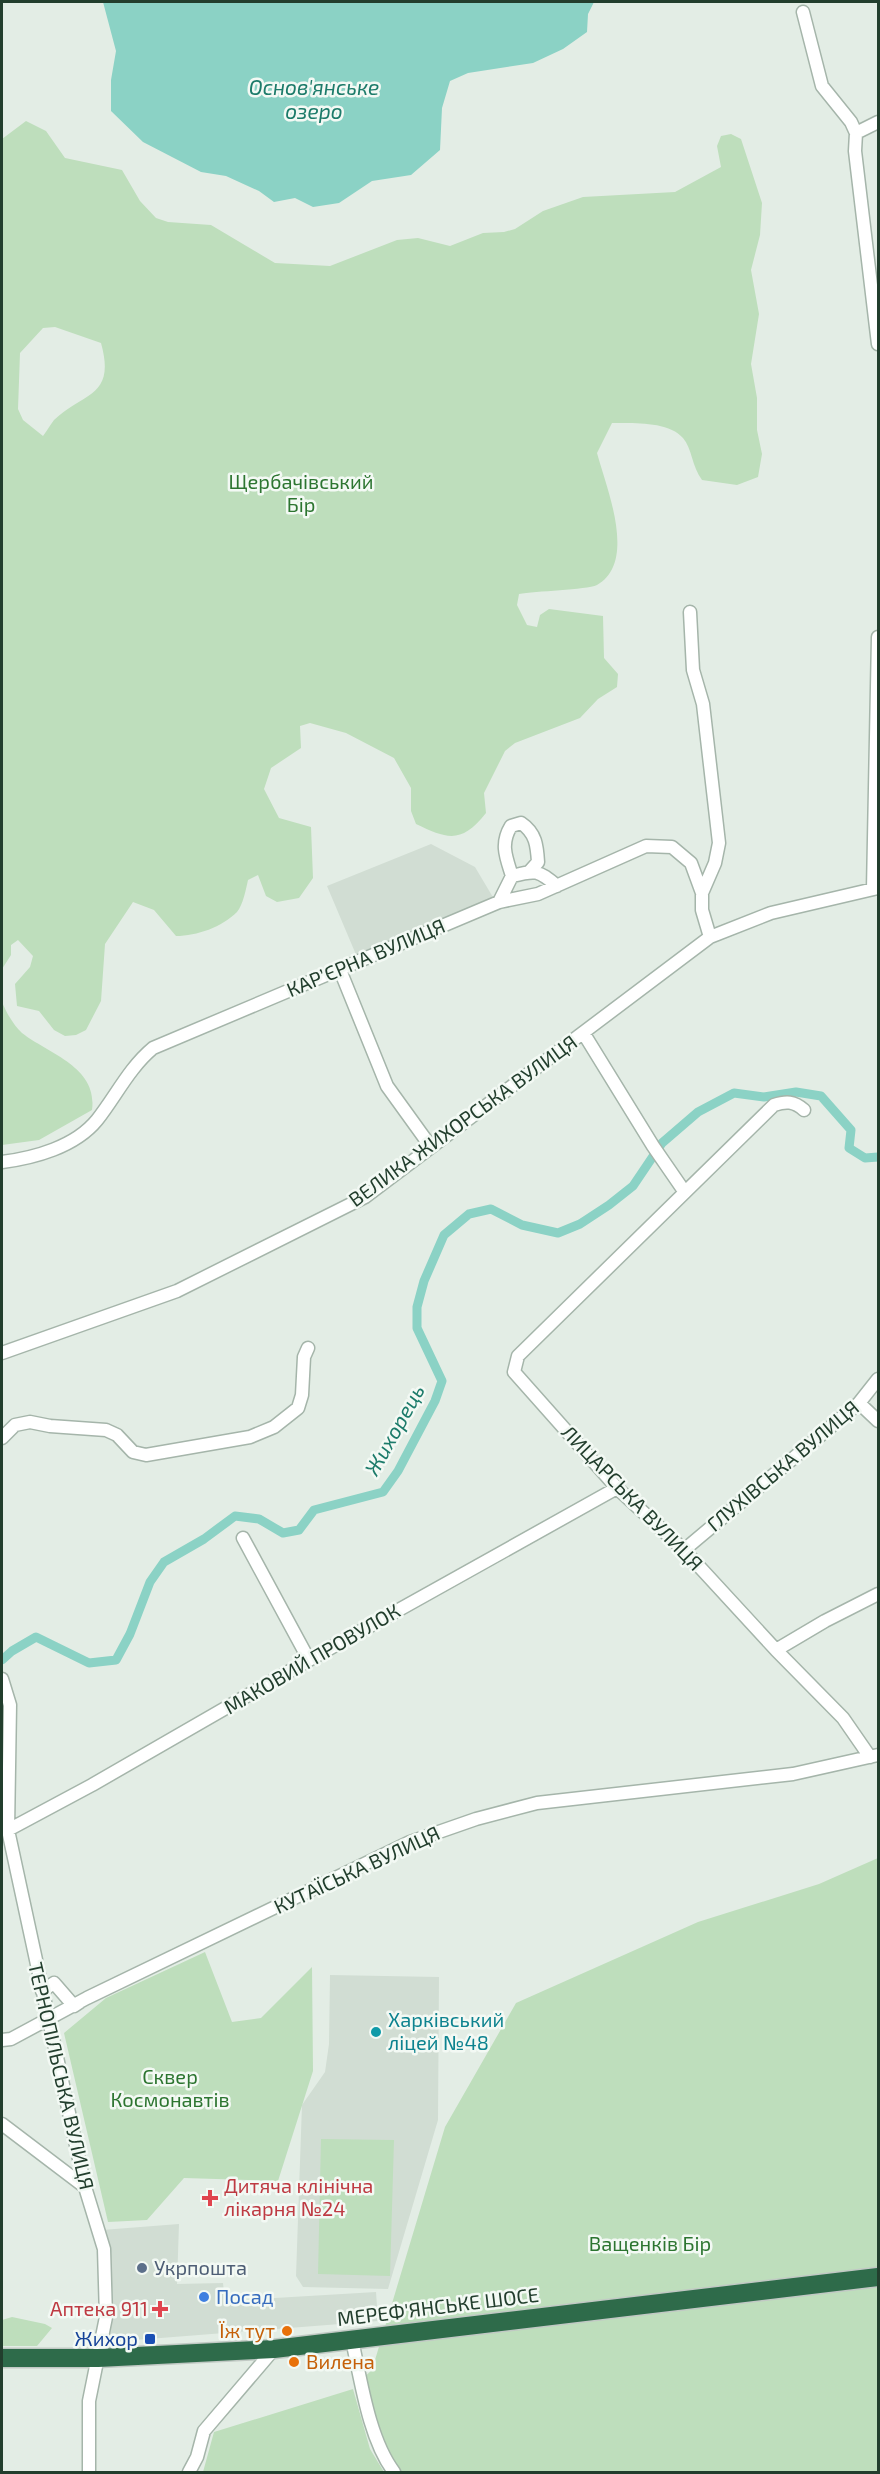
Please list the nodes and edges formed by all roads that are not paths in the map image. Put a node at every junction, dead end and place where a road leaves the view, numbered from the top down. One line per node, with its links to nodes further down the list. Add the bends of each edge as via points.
1 (803, 12): 3 (street, via 822,86)
2 (879, 122): 3 (street)
3 (856, 133): 4 (street)
4 (879, 344)
5 (690, 612): 11 (street, via 693,670 704,704 719,843)
6 (879, 637): 10 (street)
7 (530, 871): 8 (street); 8 (street, via 538,862 537,844 531,829 522,823 511,826 504,841); 9 (street, via 541,873)
8 (512, 876): 12 (street)
9 (557, 886): 11 (street, КАР’ЄРНА ВУЛИЦЯ, via 646,846 672,847 692,863); 12 (street, КАР’ЄРНА ВУЛИЦЯ)
10 (876, 888): 13 (street, ВЕЛИКА ЖИХОРСЬКА ВУЛИЦЯ, via 771,913)
11 (702, 893): 13 (street, КАР’ЄРНА ВУЛИЦЯ)
12 (499, 902): 14 (street, КАР’ЄРНА ВУЛИЦЯ)
13 (710, 937): 15 (street, ВЕЛИКА ЖИХОРСЬКА ВУЛИЦЯ)
14 (340, 970): 17 (street, via 387,1086); 18 (street, КАР’ЄРНА ВУЛИЦЯ, via 153,1048 137,1061 96,1122 78,1139 24,1160)
15 (584, 1034): 17 (street, ВЕЛИКА ЖИХОРСЬКА ВУЛИЦЯ); 19 (street)
16 (804, 1110): 19 (street, ЛИЦАРСЬКА ВУЛИЦЯ, via 786,1101 774,1105)
17 (431, 1147): 21 (street, ВЕЛИКА ЖИХОРСЬКА ВУЛИЦЯ, via 365,1197 177,1292)
18 (2, 1162)
19 (684, 1191): 26 (street, ЛИЦАРСЬКА ВУЛИЦЯ, via 518,1356 514,1372)
20 (308, 1347): 25 (street, via 298,1408 274,1427 250,1437 146,1455 133,1452 117,1435 106,1430 30,1422 15,1425)
21 (2, 1353)
22 (879, 1379): 23 (street, ГЛУХІВСЬКА ВУЛИЦЯ)
23 (859, 1403): 24 (street); 28 (street, ГЛУХІВСЬКА ВУЛИЦЯ)
24 (879, 1421)
25 (2, 1438)
26 (617, 1488): 28 (street, ЛИЦАРСЬКА ВУЛИЦЯ); 31 (street, МАКОВИЙ ПРОВУЛОК)
27 (243, 1538): 31 (street)
28 (684, 1550): 30 (street, ЛИЦАРСЬКА ВУЛИЦЯ)
29 (879, 1594): 30 (street)
30 (776, 1650): 33 (street, ЛИЦАРСЬКА ВУЛИЦЯ, via 843,1718)
31 (309, 1660): 34 (street, МАКОВИЙ ПРОВУЛОК)
32 (2, 1679): 34 (street, ТЕРНОПІЛЬСЬКА ВУЛИЦЯ, via 10,1705)
33 (874, 1756): 36 (street, КУТАЇСЬКА ВУЛИЦЯ, via 793,1774 537,1803 476,1819 410,1842)
34 (8, 1830): 35 (street, ТЕРНОПІЛЬСЬКА ВУЛИЦЯ)
35 (42, 1991): 36 (street, via 54,1983 74,2006); 37 (street, ТЕРНОПІЛЬСЬКА ВУЛИЦЯ)
36 (81, 2001): 37 (street, КУТАЇСЬКА ВУЛИЦЯ)
37 (48, 2020): 38 (street, КУТАЇСЬКА ВУЛИЦЯ); 40 (street, ТЕРНОПІЛЬСЬКА ВУЛИЦЯ)
38 (2, 2040)
39 (2, 2124): 40 (street)
40 (85, 2187): 45 (street, ТЕРНОПІЛЬСЬКА ВУЛИЦЯ, via 104,2249 106,2317)
41 (879, 2277): 42 (highway, МЕРЕФ'ЯНСЬКЕ ШОСЕ)
42 (352, 2340): 43 (highway, МЕРЕФ'ЯНСЬКЕ ШОСЕ); 48 (street, via 372,2425)
43 (274, 2349): 45 (highway, МЕРЕФ'ЯНСЬКЕ ШОСЕ); 47 (street, via 204,2431)
44 (2, 2358): 45 (highway, МЕРЕФ'ЯНСЬКЕ ШОСЕ)
45 (98, 2358): 46 (street, ТЕРНОПІЛЬСЬКА ВУЛИЦЯ, via 89,2402)
46 (89, 2472)
47 (189, 2472)
48 (394, 2472)

